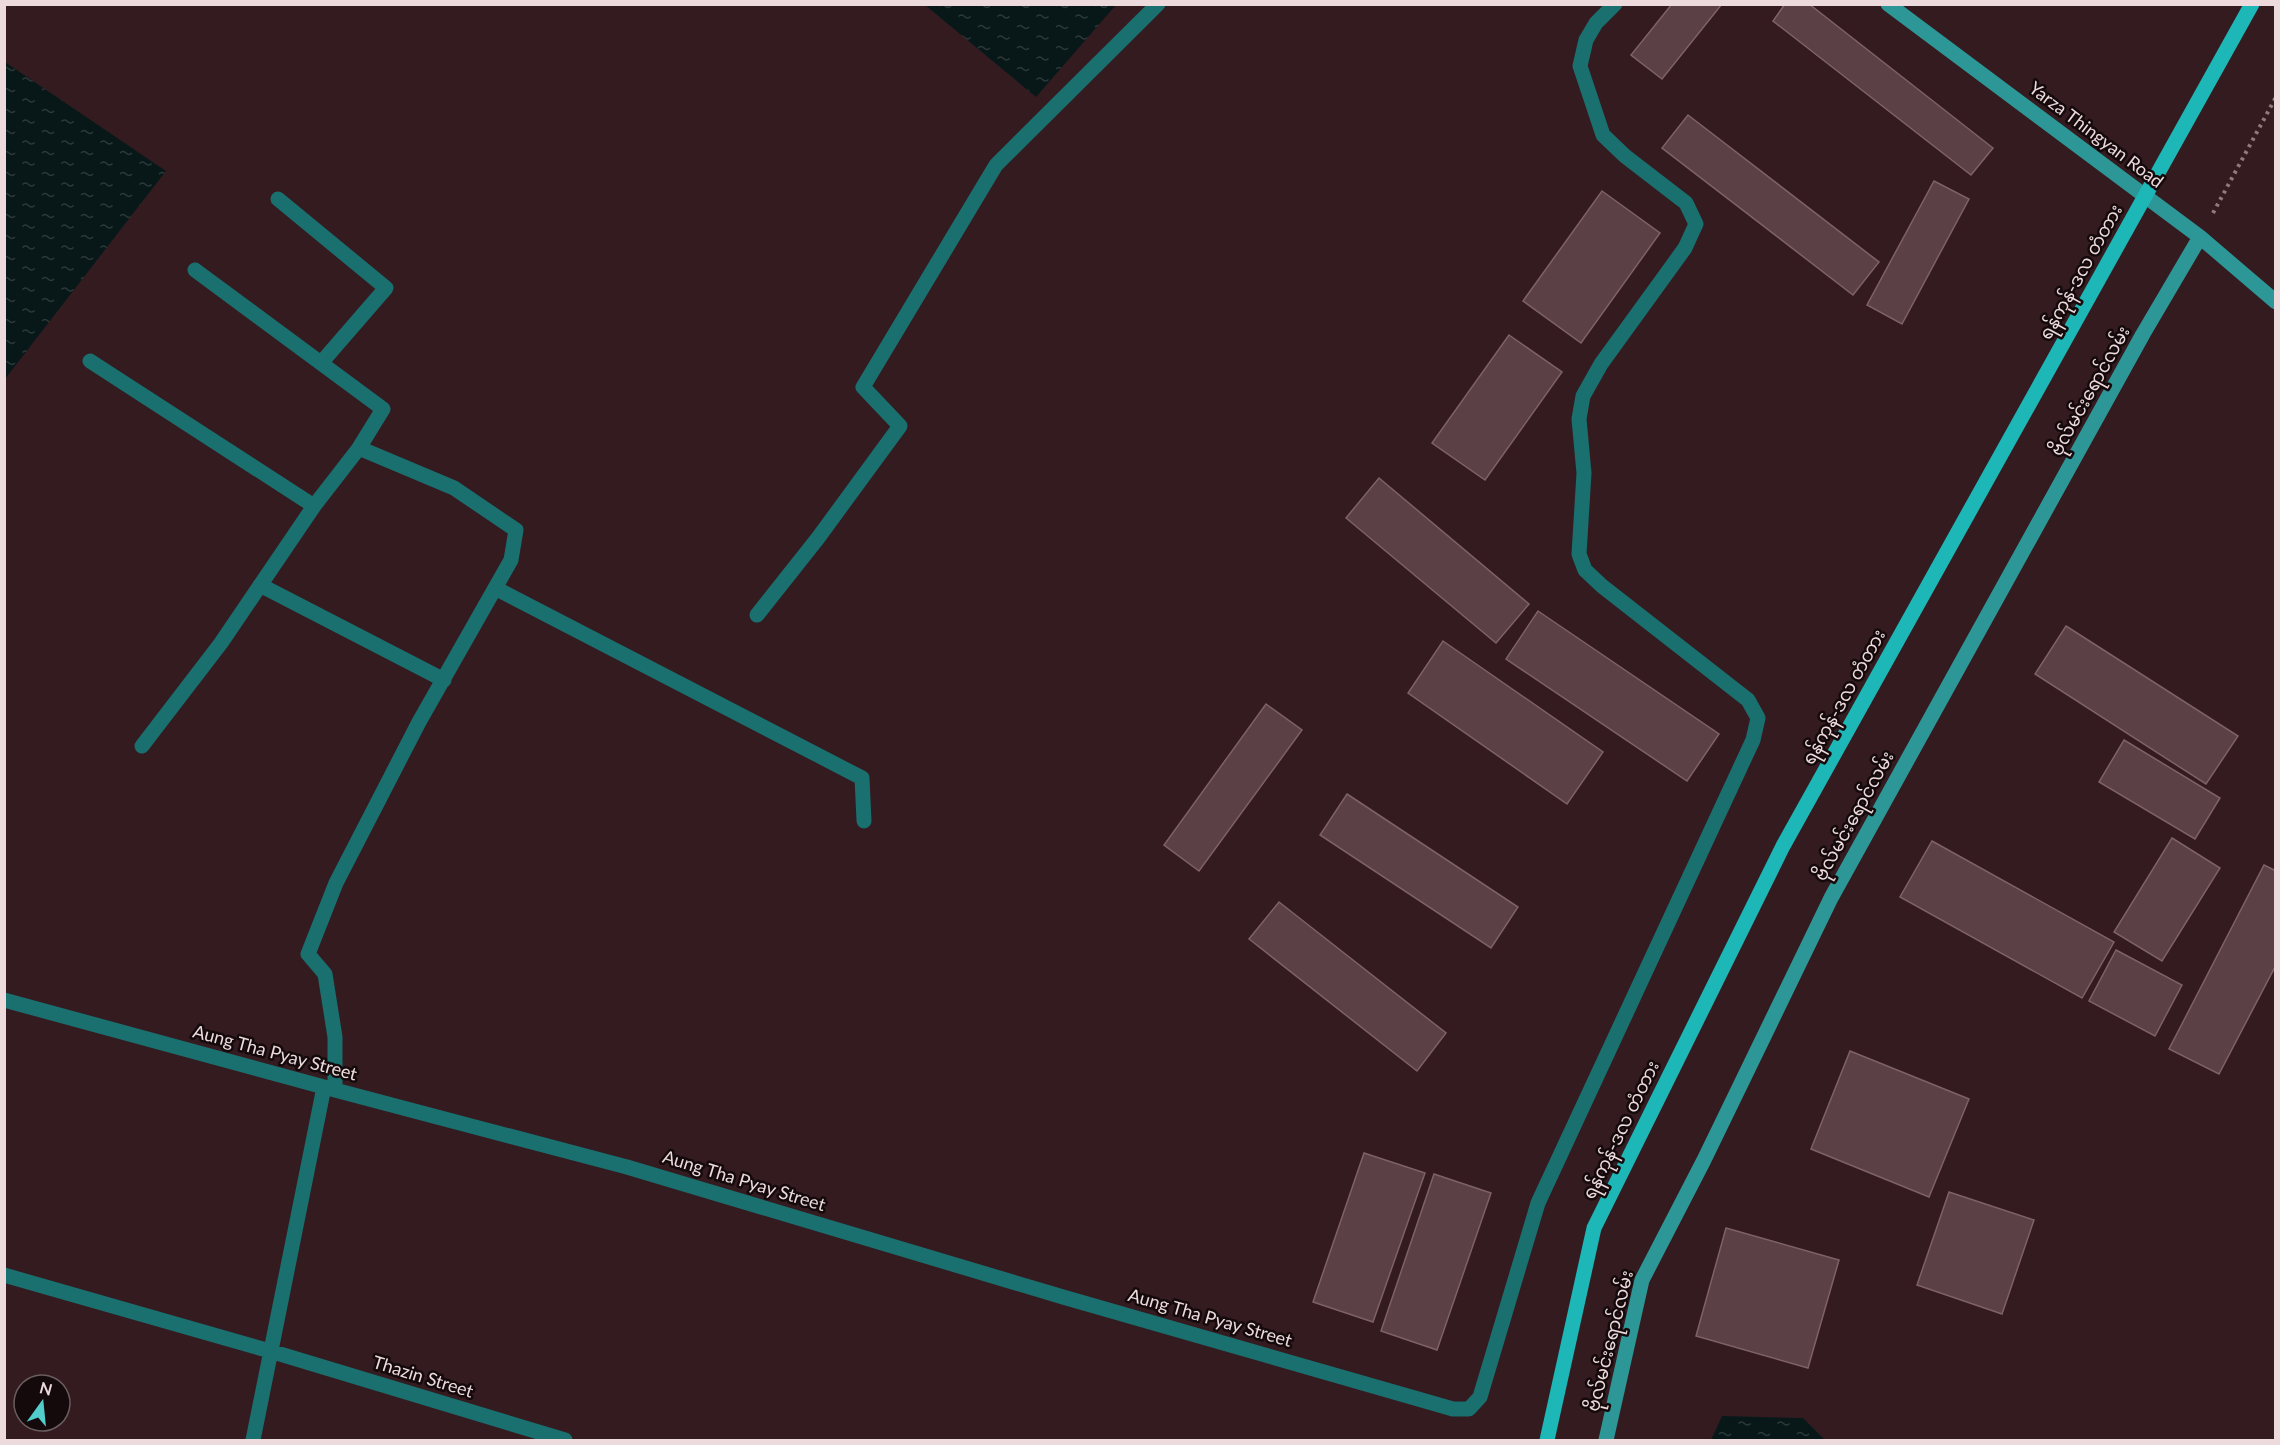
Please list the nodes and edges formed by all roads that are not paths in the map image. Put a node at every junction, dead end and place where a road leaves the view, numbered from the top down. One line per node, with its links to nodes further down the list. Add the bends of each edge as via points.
1 (1158, 4): 15 (street, via 996,165 862,387 900,426)
2 (1615, 4): 20 (street, Aung Tha Pyay Street, via 1596,22 1586,40 1580,66 1602,135 1686,203 1695,224 1685,248 1601,364 1583,396 1579,419 1584,473 1579,554 1585,570 1602,586 1748,700 1758,718 1753,740 1538,1203 1480,1397 1469,1409 1453,1409 1063,1297 627,1167)
3 (1888, 4): 6 (street, Yarza Thingyan Road)
4 (2252, 4): 25 (main road, ရန်ကုန်-ဒလ တံတား, bridge, via 1783,846 1594,1228)
5 (278, 199): 10 (street, via 386,288)
6 (2200, 237): 8 (street, Yarza Thingyan Road); 26 (street, ဗိုလ်မင်းရောင်လမ်း, via 1831,898 1642,1280)
7 (195, 270): 10 (street)
8 (2276, 302)
9 (90, 361): 12 (street)
10 (321, 363): 11 (street, via 383,409)
11 (359, 448): 12 (street); 14 (street, via 454,488 516,530 511,560)
12 (314, 506): 13 (street)
13 (261, 585): 16 (street); 17 (street)
14 (495, 588): 16 (street); 18 (street, via 862,778)
15 (756, 615)
16 (444, 680): 20 (street, via 336,883 308,954 325,974 335,1037)
17 (142, 746)
18 (864, 821)
19 (4, 1000): 20 (street, Aung Tha Pyay Street)
20 (329, 1089): 22 (street)
21 (4, 1275): 22 (street, Thazin Street)
22 (270, 1351): 23 (street); 24 (street, Thazin Street)
23 (253, 1440)
24 (558, 1440)
25 (1547, 1440)
26 (1606, 1440)

